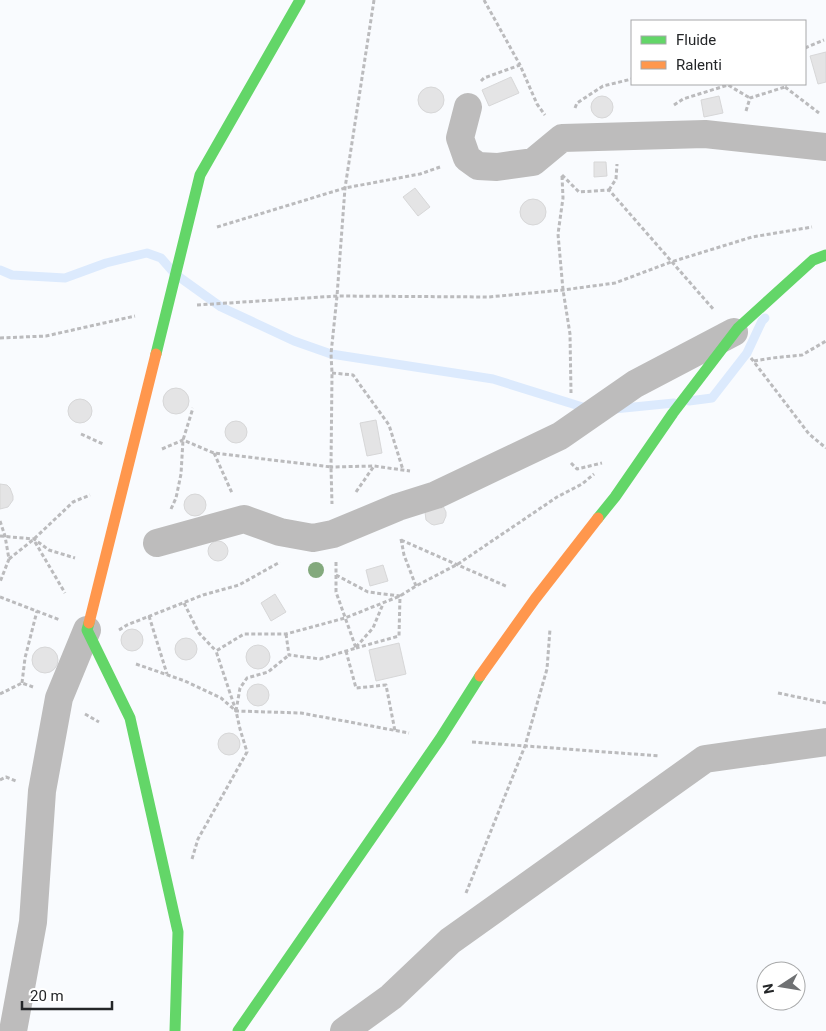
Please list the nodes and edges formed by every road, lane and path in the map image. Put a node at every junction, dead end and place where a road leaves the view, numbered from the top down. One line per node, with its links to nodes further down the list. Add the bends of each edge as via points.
1 (300, 0): 17 (street, via 200,175)
2 (374, 0): 15 (path)
3 (484, 0): 6 (path)
4 (824, 40): 5 (path)
5 (806, 48)
6 (520, 65): 9 (path, via 484,78 477,85); 11 (path, via 537,104)
7 (631, 79): 11 (path, via 604,86 577,103)
8 (785, 85): 10 (path); 12 (path, via 750,98)
9 (468, 107): 14 (street, via 460,138)
10 (819, 113)
11 (562, 138): 12 (street, via 705,134); 14 (street, via 533,162 478,166)
12 (739, 138): 13 (street)
13 (826, 147)
14 (467, 158): 15 (path, via 420,174)
15 (345, 188): 17 (path); 21 (path)
16 (817, 227): 19 (path, via 752,237)
17 (184, 237): 22 (street)
18 (826, 255): 23 (street, via 813,260)
19 (671, 262): 20 (path, via 615,283); 20 (path, via 609,190 579,192 562,174 563,198 558,234); 23 (path)
20 (563, 290): 21 (path, via 489,297); 29 (path, via 570,334)
21 (337, 296): 22 (path); 27 (path)
22 (167, 308): 24 (path, via 46,336); 37 (street)
23 (734, 332): 26 (path); 29 (street, via 635,384); 52 (street, via 615,497)
24 (0, 338)
25 (826, 341): 26 (path, via 802,355)
26 (754, 361): 30 (path, via 809,434)
27 (332, 373): 34 (path, via 353,375 390,425); 34 (path, via 331,467 374,466)
28 (193, 408): 44 (path, via 183,440 176,498)
29 (572, 428): 38 (street, via 436,495)
30 (826, 448)
31 (214, 453): 39 (path)
32 (610, 461): 33 (path)
33 (603, 466)
34 (403, 471): 35 (path)
35 (412, 472)
36 (596, 472): 46 (path)
37 (124, 481): 42 (path, via 74,502); 57 (street)
38 (398, 507): 41 (street, via 334,534); 43 (path)
39 (244, 519): 41 (street, via 280,532); 44 (street)
40 (0, 521): 45 (path)
41 (313, 538): 53 (path, via 281,562 239,585)
42 (34, 540): 45 (path); 57 (path)
43 (401, 540): 46 (path); 49 (path)
44 (157, 543)
45 (9, 559): 48 (path)
46 (458, 564): 49 (path); 52 (path)
47 (336, 575): 50 (path, via 368,592)
48 (0, 582)
49 (416, 586): 50 (path)
50 (400, 596): 54 (path); 54 (path, via 399,636 356,648 373,628)
51 (0, 597): 55 (path)
52 (535, 599): 68 (street); 70 (path, via 552,616 547,669)
53 (184, 602): 56 (path); 59 (path, via 199,633)
54 (383, 603): 59 (path, via 345,618 286,634 244,634)
55 (37, 611): 57 (path); 63 (path)
56 (149, 616): 57 (path); 62 (path)
57 (94, 636): 74 (street, via 59,698 42,791 33,922); 75 (street, via 130,718 178,932)
58 (346, 650): 67 (path, via 356,688 386,685)
59 (216, 652): 66 (path)
60 (289, 655): 66 (path, via 268,672 247,678 240,688)
61 (131, 662): 62 (path)
62 (168, 675): 66 (path, via 221,698)
63 (22, 683)
64 (778, 693): 65 (path)
65 (826, 703)
66 (236, 711): 67 (path, via 301,713); 72 (path, via 247,752 198,839)
67 (395, 731): 68 (path)
68 (440, 739): 70 (path); 76 (street)
69 (826, 742): 71 (street)
70 (525, 746): 71 (path); 73 (path)
71 (705, 759): 77 (street, via 450,941 391,997)
72 (190, 866)
73 (466, 895)
74 (13, 1031)
75 (175, 1031)
76 (238, 1031)
77 (344, 1031)

